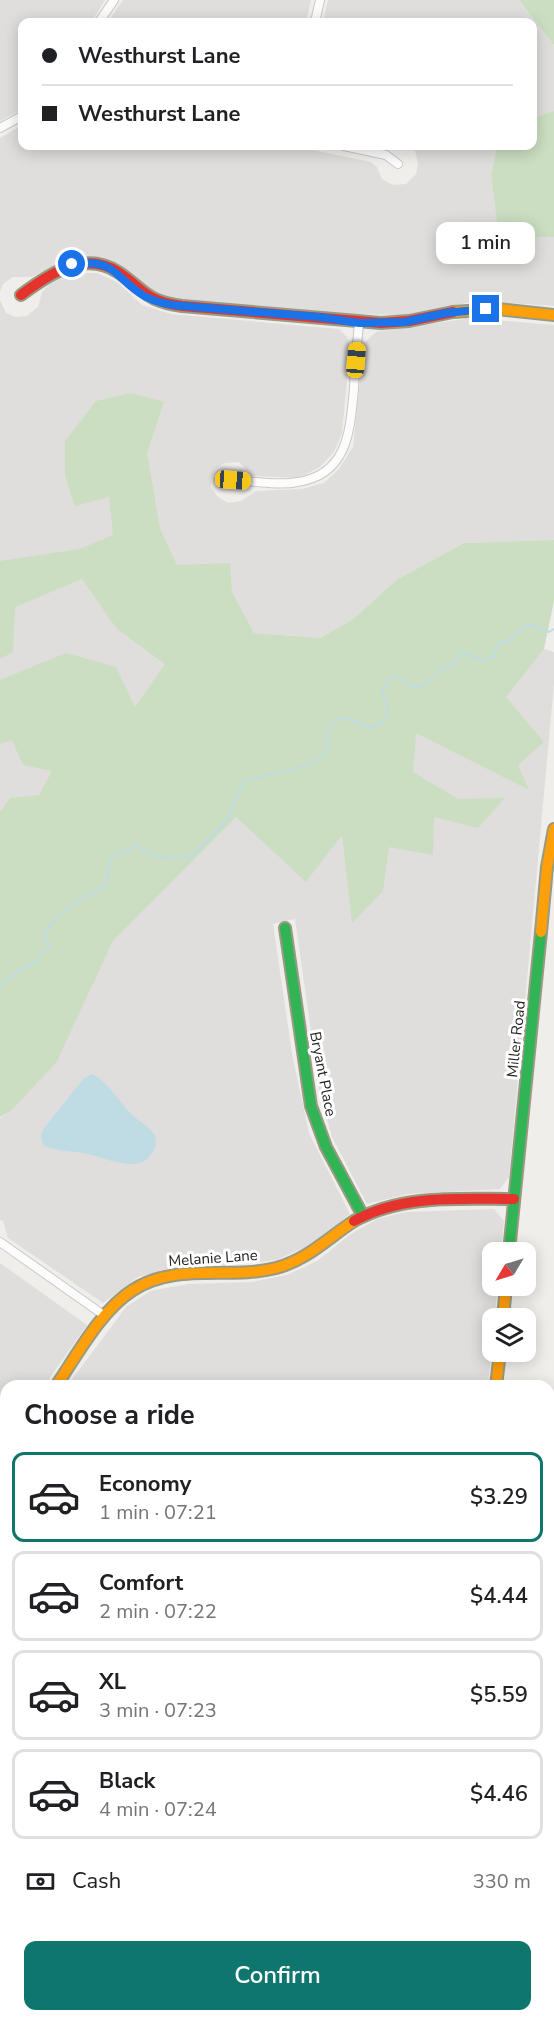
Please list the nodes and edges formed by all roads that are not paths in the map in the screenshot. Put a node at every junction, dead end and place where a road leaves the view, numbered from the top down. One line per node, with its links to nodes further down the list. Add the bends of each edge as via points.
1 (114, 0): 3 (street)
2 (320, 0): 4 (street)
3 (102, 18)
4 (316, 18)
5 (18, 118): 6 (street)
6 (0, 128)
7 (363, 150): 8 (street, via 386,155)
8 (398, 164)
9 (21, 295): 11 (street, via 61,268 93,263 114,270 142,294 162,303)
10 (554, 315): 11 (street, via 486,309 405,322)
11 (359, 323): 12 (street, via 349,435 335,463 318,476 296,483)
12 (233, 480)
13 (554, 830): 15 (street, Miller Road)
14 (285, 928): 16 (street, Bryant Place, via 312,1106 326,1147)
15 (514, 1199): 16 (street, Melanie Lane, via 401,1204); 18 (street, Miller Road)
16 (363, 1216): 19 (street, Melanie Lane, via 293,1262 257,1271 151,1280 123,1297)
17 (0, 1242): 19 (street)
18 (510, 1242)
19 (105, 1317): 21 (street, Melanie Lane)
20 (499, 1362): 22 (street)
21 (60, 1380)
22 (497, 1380)

